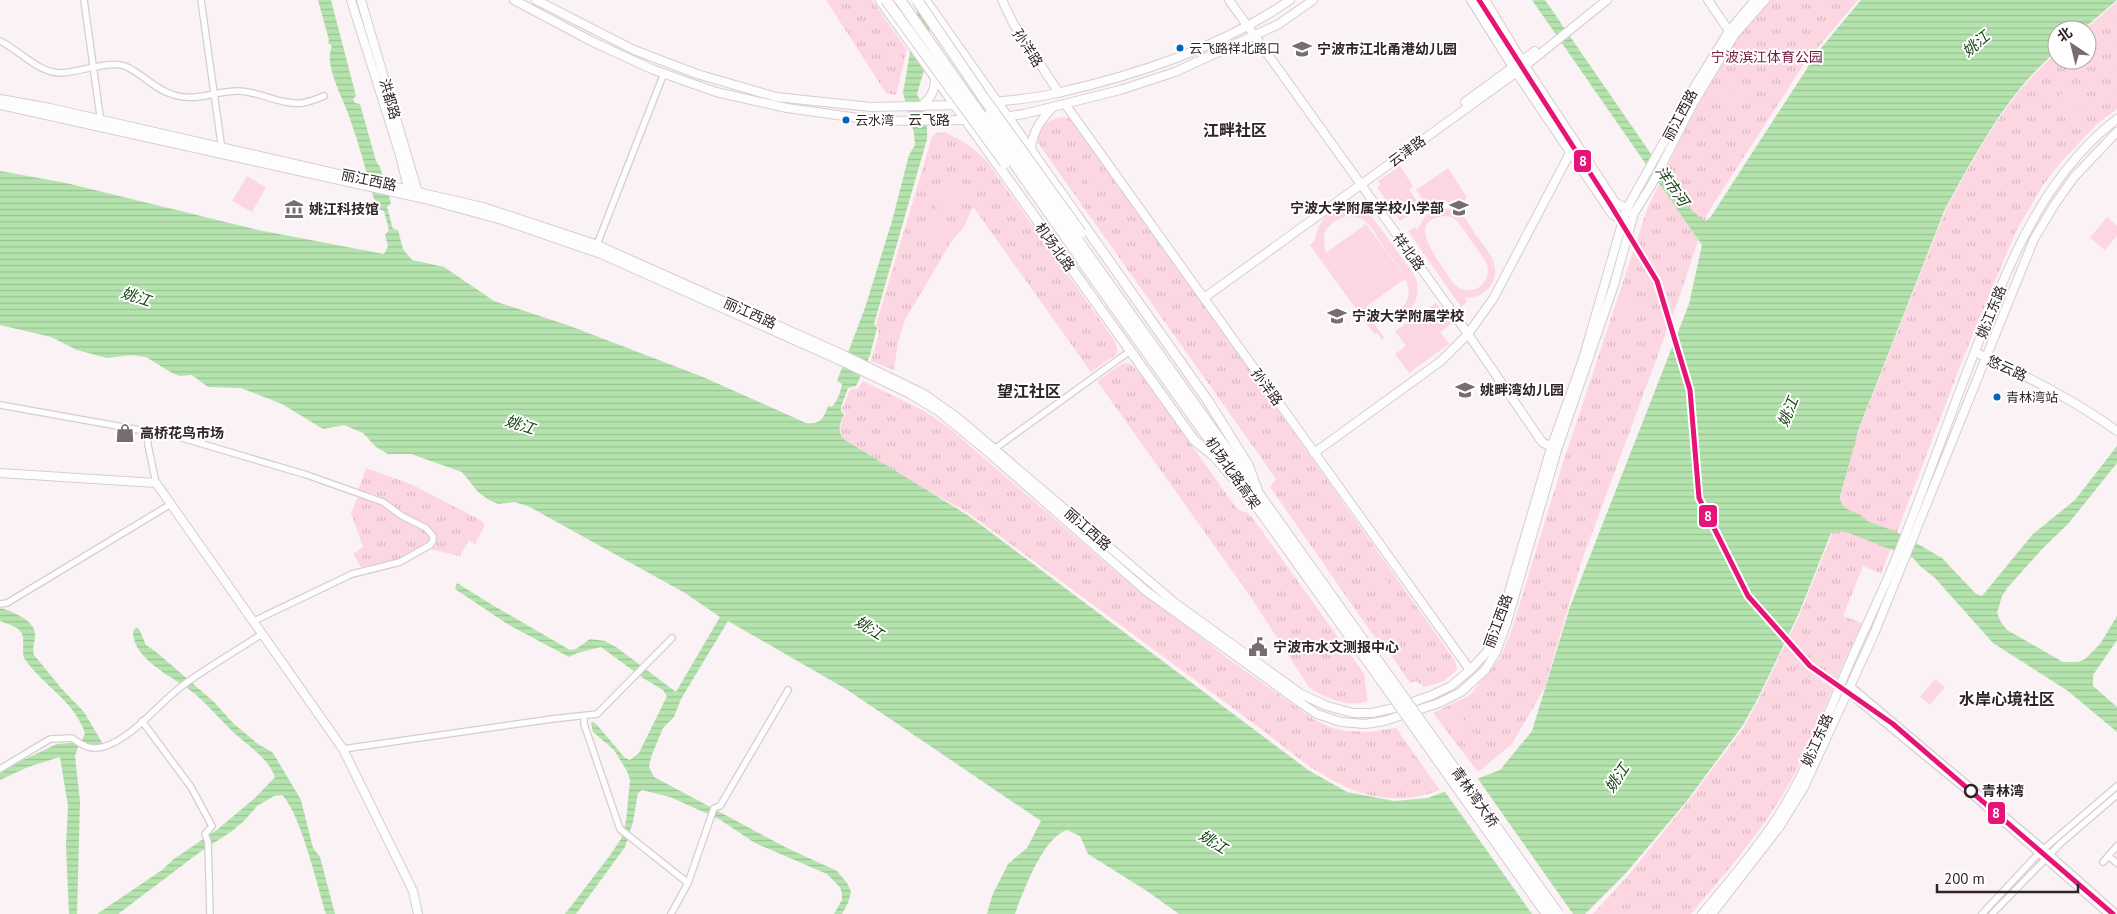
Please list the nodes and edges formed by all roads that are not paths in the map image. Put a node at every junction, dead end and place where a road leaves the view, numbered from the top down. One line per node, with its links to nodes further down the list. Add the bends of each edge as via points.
1 (84, 0): 30 (street)
2 (201, 0): 35 (street)
3 (351, 0): 55 (main road, 洪都路)
4 (361, 0): 55 (main road, 洪都路)
5 (514, 0): 32 (main road, 云飞路, via 593,42)
6 (536, 0): 42 (main road, 云飞路, via 634,50 697,74 770,95 871,107)
7 (880, 0): 33 (main road, 机场北路)
8 (886, 0): 59 (highway, bridge, via 1058,232)
9 (900, 0): 59 (highway, 机场北路, bridge)
10 (908, 0): 59 (highway, 机场北路, bridge)
11 (917, 0): 59 (highway, bridge)
12 (925, 0): 38 (main road)
13 (1002, 0): 34 (main road, 孙洋路, via 1017,30)
14 (1229, 0): 25 (main road, 祥北路)
15 (1290, 0): 25 (main road, 云飞路)
16 (1313, 0): 27 (main road, 云飞路, via 1279,24)
17 (1471, 0): 31 (main road)
18 (1485, 0): 29 (main road)
19 (1600, 0): 24 (main road, 云津路)
20 (1607, 0): 24 (main road, 云津路)
21 (1708, 0): 26 (main road)
22 (1755, 0): 26 (main road, 丽江西路)
23 (1765, 0): 26 (main road, 丽江西路)
24 (1576, 22): 29 (main road, 云津路)
25 (1248, 26): 27 (main road, 祥北路); 34 (main road, 云飞路, via 1168,62)
26 (1732, 33): 52 (main road, 丽江西路)
27 (1256, 35): 39 (main road, 云飞路, via 1174,72); 54 (main road, 祥北路)
28 (0, 41): 30 (street, via 50,71 60,73)
29 (1523, 63): 31 (main road, 云津路); 56 (main road, via 1615,202)
30 (93, 68): 35 (street, via 125,66 173,95 192,98); 47 (street)
31 (1515, 69): 51 (main road); 54 (main road, 云津路)
32 (664, 73): 46 (main road, 云飞路, via 716,92 787,108 880,120); 58 (street)
33 (935, 78): 41 (main road, 机场北路); 42 (main road, via 931,96)
34 (1059, 93): 38 (main road, 云飞路)
35 (214, 94): 36 (street, via 241,91 295,103); 50 (street)
36 (324, 96)
37 (0, 99): 47 (main road, 丽江西路)
38 (996, 102): 41 (main road, 云飞路); 44 (main road)
39 (1065, 104): 43 (main road, 云飞路); 60 (main road, 孙洋路)
40 (0, 105): 47 (main road, 丽江西路)
41 (954, 105): 42 (main road, 云飞路); 46 (main road, 机场北路)
42 (920, 106)
43 (1053, 107): 44 (main road, 云飞路); 49 (main road, via 1038,124)
44 (1007, 116): 46 (main road, 云飞路); 49 (main road)
45 (2117, 118): 63 (main road, 姚江东路, via 2067,168 2045,199 2016,251)
46 (965, 120): 62 (main road, 机场北路)
47 (101, 124): 50 (main road, 丽江西路)
48 (2117, 132): 64 (main road, 姚江东路, via 2074,178 2034,239)
49 (1031, 150): 74 (main road, via 1208,401 1248,466)
50 (222, 151): 53 (main road, 丽江西路)
51 (1570, 152): 57 (main road, via 1612,214); 61 (main road, via 1493,299)
52 (1663, 153): 56 (main road, 丽江西路, via 1645,178); 56 (main road, 丽江西路, via 1652,184)
53 (360, 182): 55 (main road, 丽江西路); 55 (main road, 丽江西路, via 395,193)
54 (1361, 182): 60 (main road, 云津路); 61 (main road, 祥北路)
55 (414, 193): 58 (main road, 丽江西路)
56 (1630, 212): 57 (main road, 丽江西路)
57 (1627, 222): 68 (main road, 丽江西路)
58 (595, 248): 69 (main road, 丽江西路, via 924,394 958,418)
59 (1088, 255): 73 (highway, 机场北路高架); 74 (highway, 机场北路高架)
60 (1203, 297): 70 (main road, 孙洋路)
61 (1469, 333): 68 (main road, 祥北路, via 1542,442); 70 (main road, via 1441,361)
62 (1130, 351): 69 (street); 73 (main road, 机场北路, via 1194,440)
63 (1974, 352): 64 (main road, 悠云路); 104 (main road, 姚江东路, via 1899,549 1798,782 1774,822)
64 (1986, 358): 67 (main road, 悠云路, via 2088,410); 82 (main road, 姚江东路)
65 (0, 405): 66 (street)
66 (147, 430): 72 (street); 77 (street, via 307,475 383,502 426,528 433,536 430,545 405,560 352,574)
67 (2117, 431)
68 (1556, 445): 69 (main road, 丽江西路, via 1508,622 1485,670 1461,692 1440,703 1364,724 1341,722 1317,714 1169,609); 80 (main road, 丽江西路, via 1497,633 1487,652)
69 (991, 451): 80 (main road, 丽江西路, via 1175,603 1301,694 1327,706 1353,713 1399,707 1451,686)
70 (1314, 453): 80 (main road, 孙洋路)
71 (0, 474): 72 (main road)
72 (156, 483): 75 (main road)
73 (1241, 484): 81 (highway, 机场北路高架)
74 (1259, 494): 81 (highway, 机场北路高架)
75 (171, 504): 76 (street, via 8,603); 77 (main road)
76 (0, 604)
77 (254, 621): 78 (main road)
78 (262, 634): 85 (street, via 181,686); 86 (main road)
79 (672, 638): 84 (street, via 599,713)
80 (1470, 670)
81 (1388, 682): 102 (highway, 青林湾大桥, bridge); 103 (highway, 青林湾大桥, bridge)
82 (1850, 689): 91 (street); 92 (street); 105 (main road, 姚江东路, via 1789,813)
83 (788, 690): 98 (street, via 720,806 714,808)
84 (584, 716): 86 (street); 98 (street, via 620,829)
85 (142, 721): 87 (street, via 119,740 90,749 72,738 50,739); 99 (street, via 191,787 212,826 205,834)
86 (343, 749): 100 (main road, via 413,891)
87 (0, 769)
88 (2117, 786): 91 (street)
89 (2117, 794): 93 (street)
90 (2117, 846): 94 (street)
91 (2044, 849): 92 (street); 93 (street)
92 (2038, 853): 95 (street); 106 (street)
93 (2050, 854): 95 (street); 109 (street)
94 (2108, 856): 96 (street); 97 (street)
95 (2045, 859): 107 (street); 108 (street)
96 (2103, 862)
97 (2117, 863)
98 (688, 883): 101 (street)
99 (210, 914)
100 (418, 914)
101 (671, 914)
102 (1547, 914)
103 (1558, 914)
104 (1702, 914)
105 (1712, 914)
106 (1982, 914)
107 (1992, 914)
108 (2108, 914)
109 (2117, 914)

